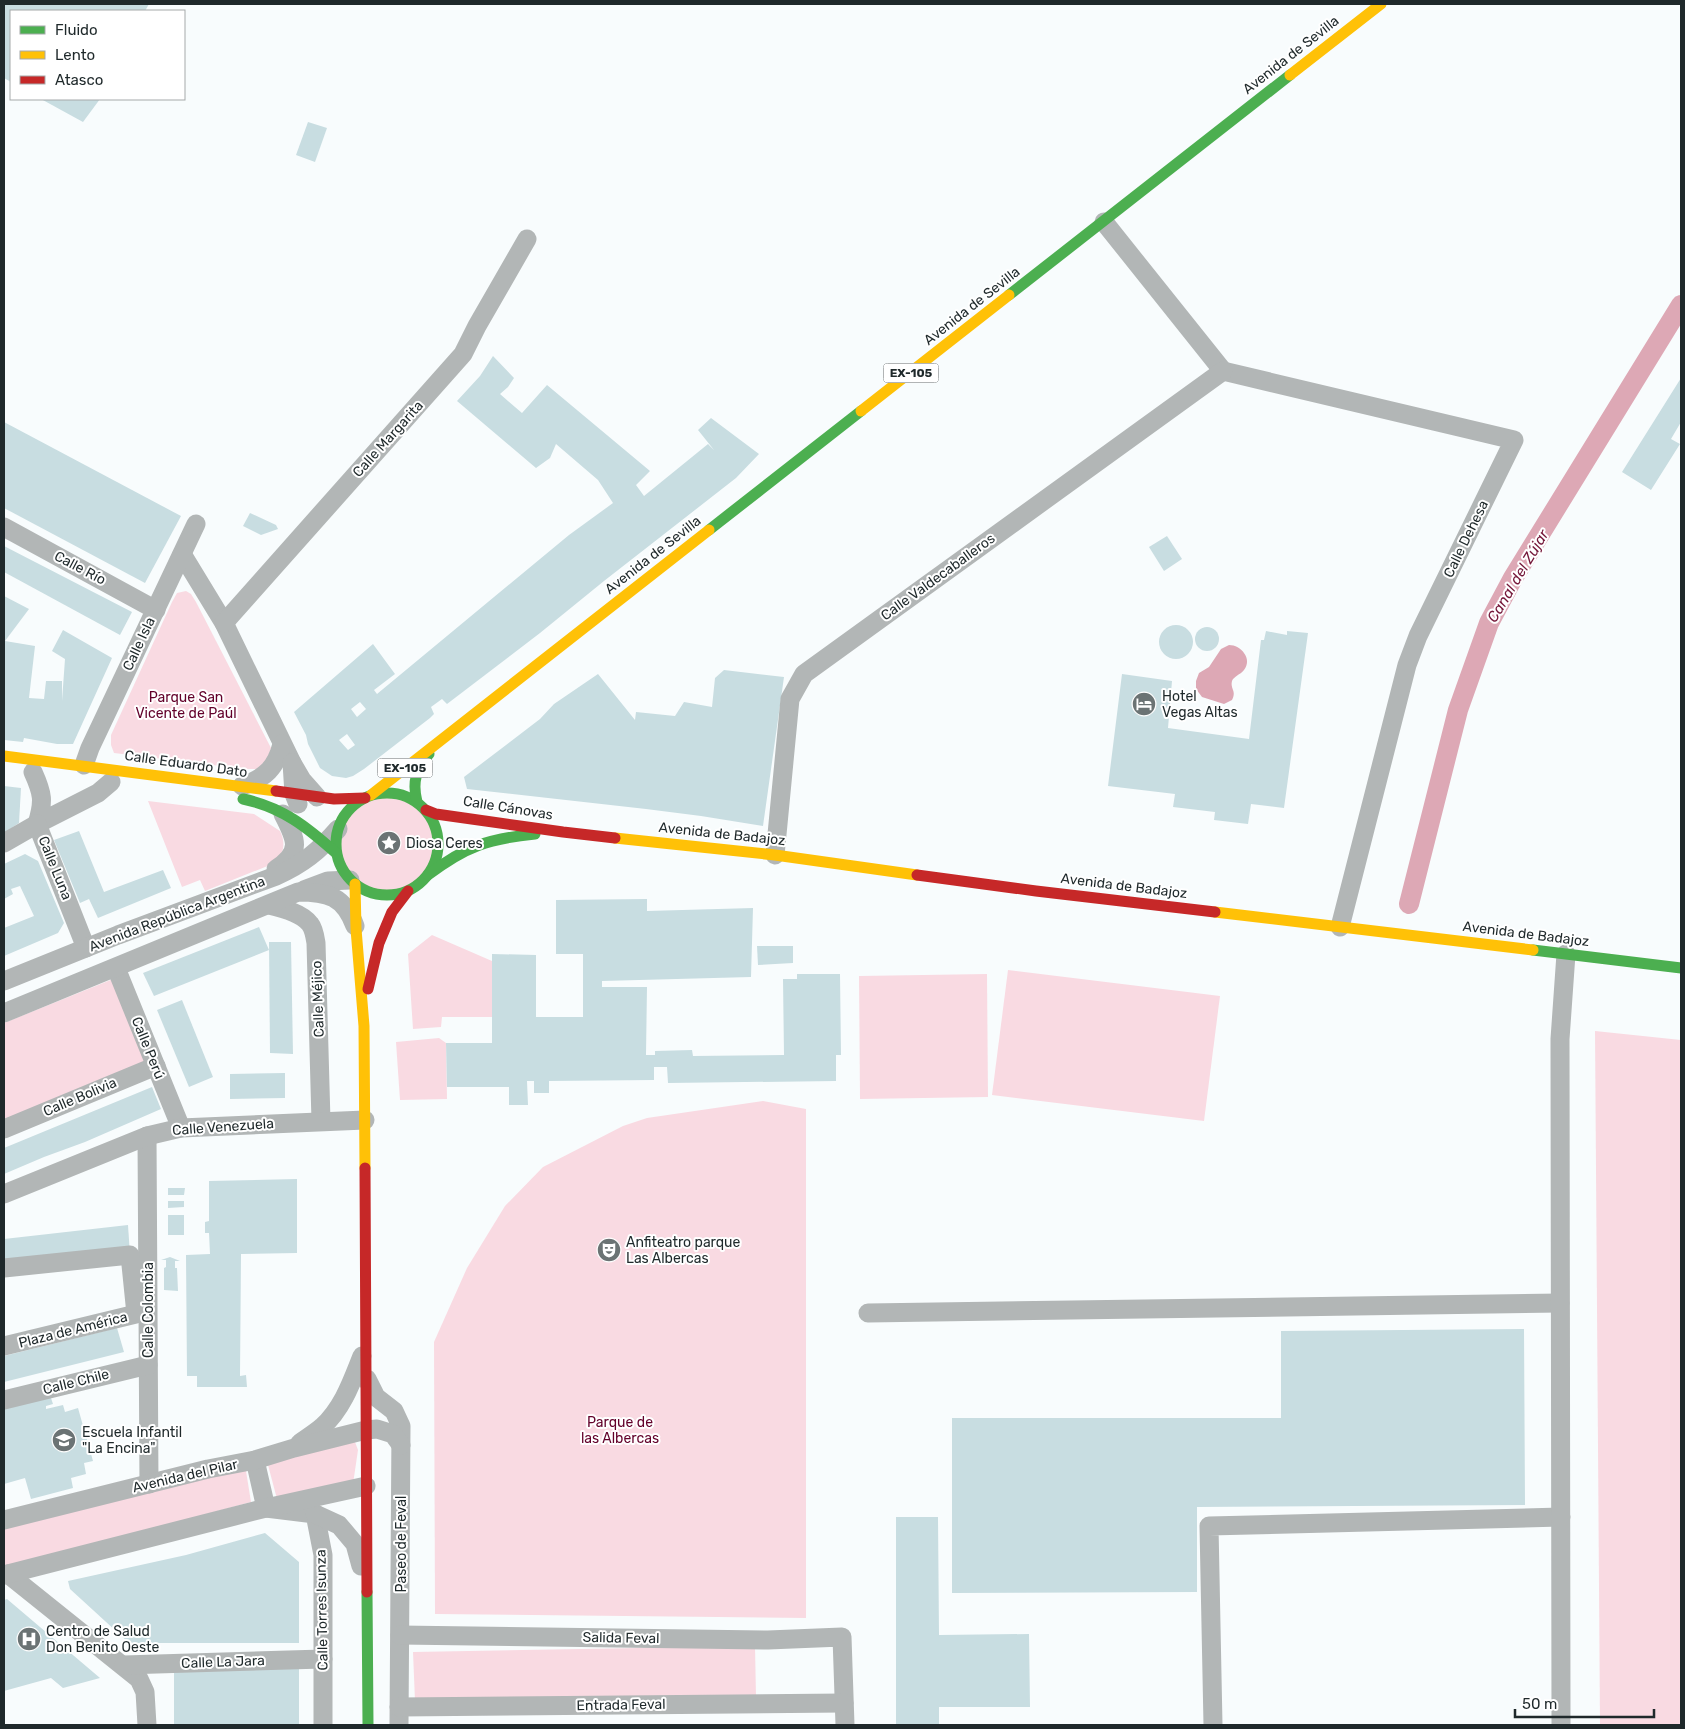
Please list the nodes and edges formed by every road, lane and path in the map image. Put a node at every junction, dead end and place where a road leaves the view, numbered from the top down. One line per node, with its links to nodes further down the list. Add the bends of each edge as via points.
1 (1380, 4): 2 (main road, Avenida de Sevilla / EX-105)
2 (1104, 222): 4 (street); 10 (main road, Avenida de Sevilla / EX-105)
3 (527, 238): 9 (street, Calle Margarita, via 463,354)
4 (1223, 371): 28 (street, Calle Valdecaballeros, via 804,674 790,699); 35 (street, Calle Dehesa, via 1514,440 1418,636 1407,665)
5 (196, 524): 7 (street, Calle Isla)
6 (4, 527): 8 (street, Calle Río)
7 (182, 554): 8 (street, Calle Isla); 9 (street)
8 (156, 610): 15 (street, Calle Isla, via 90,748)
9 (224, 623): 11 (street)
10 (440, 742): 19 (main road, Avenida de Sevilla / EX-105); 21 (main road, Avenida de Sevilla / EX-105, via 419,765 413,789)
11 (282, 744): 13 (street); 17 (street, via 279,756 268,771 260,779)
12 (4, 756): 15 (main road, Calle Eduardo Dato)
13 (292, 763): 18 (street); 20 (street)
14 (32, 772): 24 (street, via 43,802)
15 (102, 778): 17 (main road, Calle Eduardo Dato); 24 (street, via 98,793)
16 (189, 791): 17 (main road, Calle Eduardo Dato)
17 (233, 793): 18 (main road, Calle Eduardo Dato); 23 (main road, Calle Eduardo Dato)
18 (294, 794): 20 (main road, Calle Eduardo Dato); 26 (street, via 300,808)
19 (368, 796): 20 (main road, Calle Eduardo Dato); 21 (main road, via 392,793); 26 (main road, via 345,814)
20 (317, 797)
21 (417, 802): 22 (main road)
22 (426, 810): 25 (main road, Calle Cánovas); 29 (main road, via 438,833 435,863)
23 (284, 814): 26 (main road, Calle Eduardo Dato, via 313,833); 31 (street, via 293,834 293,854)
24 (37, 824): 27 (street, Calle Luna); 37 (street, Calle Luna)
25 (563, 832): 28 (main road, Avenida de Badajoz); 29 (main road, Calle Cánovas, via 514,836 466,849)
26 (333, 840): 30 (main road, via 340,866); 31 (street, Avenida República Argentina, via 292,868)
27 (4, 843)
28 (775, 855): 35 (main road, Avenida de Badajoz, via 1036,891)
29 (428, 875): 32 (main road)
30 (352, 882): 32 (main road, via 378,895); 33 (street, Avenida República Argentina, via 328,881); 36 (main road)
31 (249, 886): 37 (street, Avenida República Argentina)
32 (408, 891): 43 (main road, via 392,912 380,943)
33 (298, 892): 34 (street, Avenida República Argentina); 36 (street, Avenida República Argentina, via 317,892 340,901 350,912)
34 (269, 905): 39 (street, Avenida República Argentina); 46 (street, Calle Méjico, via 303,918 314,932)
35 (1340, 927): 38 (main road, Avenida de Badajoz)
36 (356, 929): 43 (main road)
37 (86, 948): 41 (street, Avenida República Argentina)
38 (1566, 954): 40 (main road, Avenida de Badajoz); 52 (street, via 1560,1039)
39 (116, 968): 42 (street, Avenida República Argentina); 44 (street, Calle Perú)
40 (1681, 968)
41 (4, 981)
42 (4, 1013)
43 (364, 1014): 45 (main road)
44 (156, 1066): 47 (street, Calle Perú); 48 (street, Calle Bolivia)
45 (365, 1120): 46 (street, Calle Venezuela); 55 (main road)
46 (321, 1121): 47 (street, Calle Venezuela)
47 (181, 1128): 49 (street, Calle Venezuela)
48 (4, 1129)
49 (147, 1136): 50 (street, Calle Venezuela); 56 (street, Calle Colombia)
50 (4, 1194)
51 (4, 1268): 54 (street, Plaza de América, via 130,1255 136,1314)
52 (1560, 1303): 53 (street); 67 (street)
53 (868, 1312)
54 (4, 1346)
55 (366, 1348): 57 (main road); 61 (street, via 339,1407 323,1426)
56 (148, 1365): 58 (street, Calle Chile); 63 (street, Calle Colombia)
57 (366, 1376): 59 (main road); 60 (street, Paseo de Feval, via 376,1397 398,1418)
58 (4, 1400)
59 (366, 1430): 60 (street, via 377,1429 393,1434); 61 (street, Avenida del Pilar); 64 (main road)
60 (401, 1445): 71 (street, Paseo de Feval)
61 (294, 1448): 62 (street, Avenida del Pilar)
62 (255, 1460): 63 (street, Avenida del Pilar); 65 (street)
63 (149, 1484): 68 (street, Avenida del Pilar)
64 (366, 1486): 65 (street); 70 (main road)
65 (266, 1508): 66 (street); 69 (street)
66 (315, 1514): 70 (street, via 339,1525 355,1544); 72 (street, Calle Torres Isunza, via 323,1555)
67 (1561, 1517): 80 (street, via 1209,1526); 81 (street)
68 (4, 1520)
69 (6, 1574): 73 (street)
70 (367, 1588): 78 (main road)
71 (400, 1635): 74 (street, Salida Feval, via 768,1640 842,1637); 75 (street, Paseo de Feval)
72 (323, 1659): 73 (street, Calle La Jara); 77 (street, Calle Torres Isunza)
73 (124, 1665): 76 (street, via 139,1679 145,1692)
74 (844, 1703): 75 (street, Entrada Feval); 79 (street)
75 (399, 1716)
76 (147, 1725)
77 (324, 1725)
78 (368, 1725)
79 (845, 1725)
80 (1213, 1725)
81 (1561, 1725)

